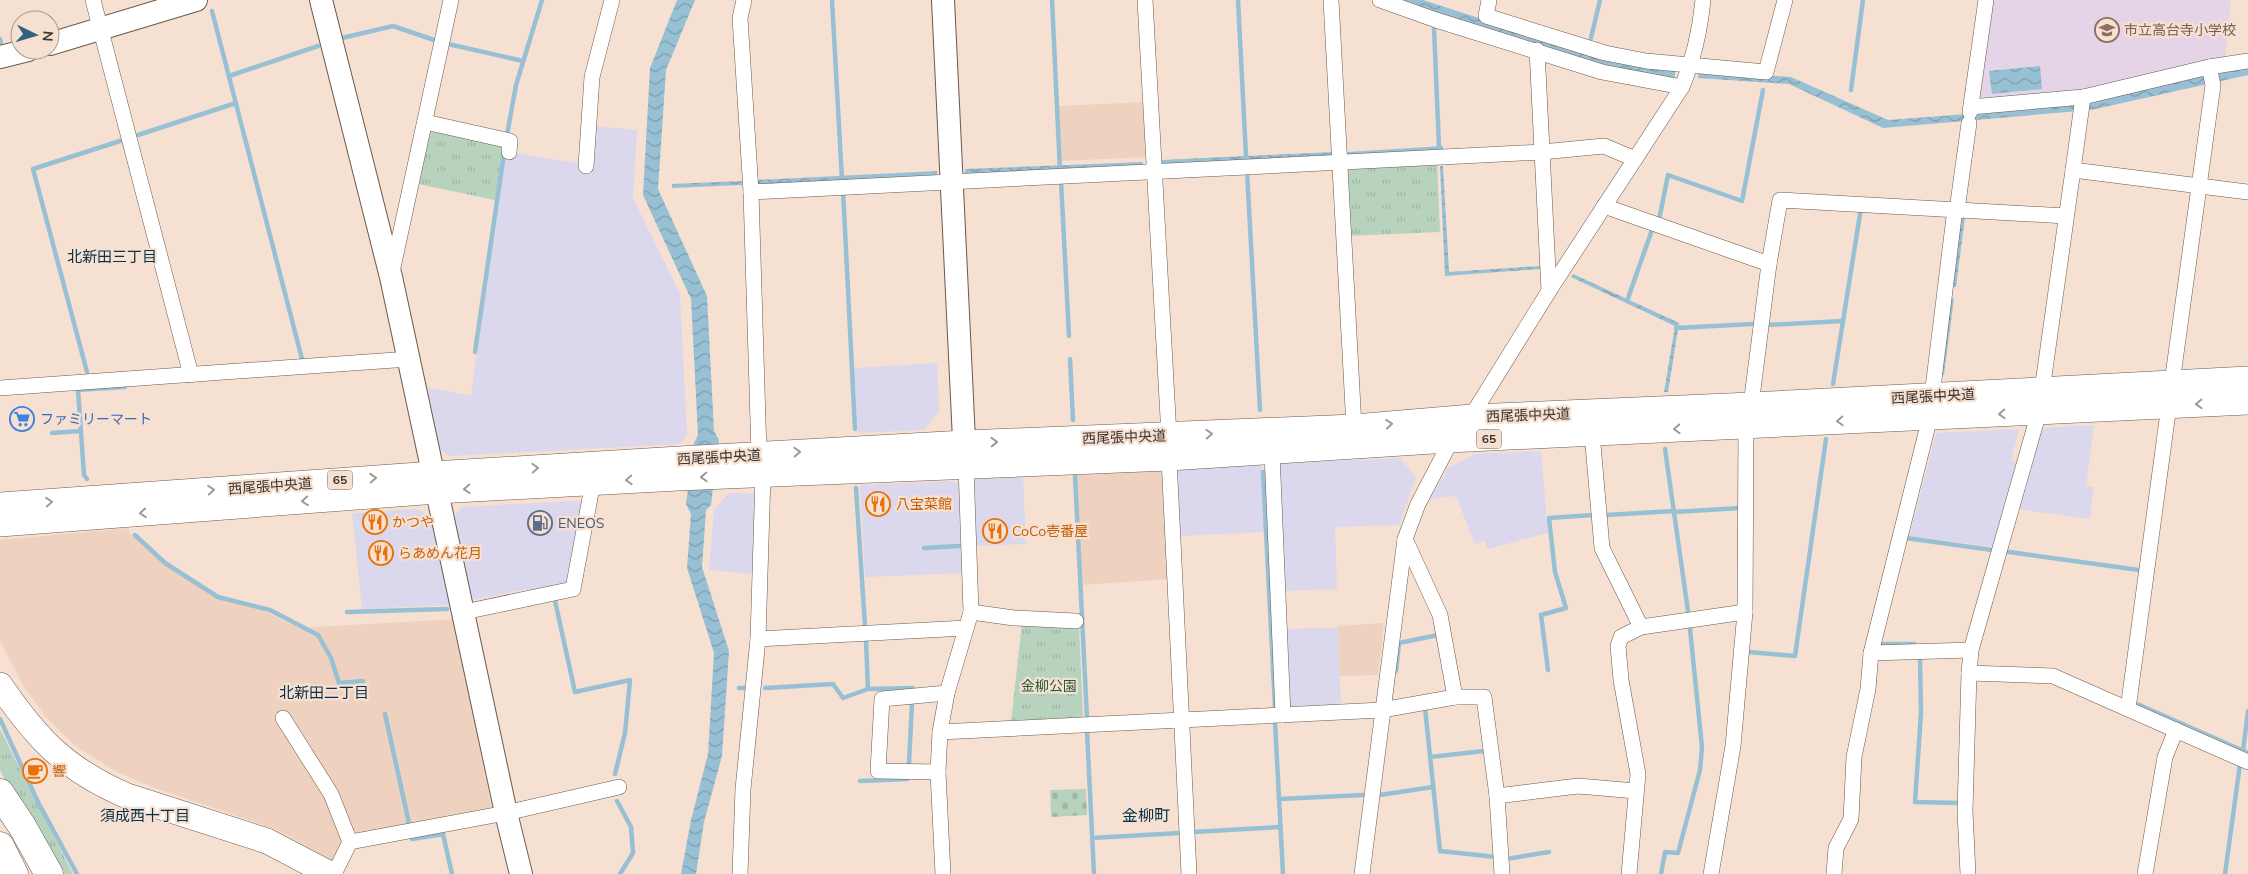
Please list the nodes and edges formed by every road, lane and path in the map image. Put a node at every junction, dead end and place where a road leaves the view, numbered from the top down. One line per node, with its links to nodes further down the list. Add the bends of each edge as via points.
1 (93, 0): 15 (street)
2 (196, 0): 15 (street)
3 (321, 0): 40 (street)
4 (451, 0): 24 (street)
5 (612, 0): 29 (street, via 592,77)
6 (744, 0): 34 (street, via 740,18)
7 (943, 0): 32 (street)
8 (1145, 0): 31 (street)
9 (1331, 0): 28 (street)
10 (1380, 0): 17 (street)
11 (1489, 0): 19 (street, via 1486,16 1605,53 1646,61)
12 (1703, 0): 19 (street)
13 (1785, 0): 19 (street, via 1766,72)
14 (1986, 0): 23 (street)
15 (101, 30): 16 (street); 43 (street)
16 (60, 41)
17 (1537, 50): 21 (street, via 1602,72); 26 (street)
18 (2248, 61): 20 (street)
19 (1692, 64): 21 (street)
20 (2210, 74): 22 (street); 33 (street)
21 (1682, 87): 27 (street)
22 (2082, 103): 23 (street); 30 (street)
23 (1970, 114): 37 (street)
24 (425, 122): 25 (street, via 510,141); 40 (street)
25 (509, 152)
26 (1542, 152): 27 (street, via 1604,146); 28 (street); 41 (street)
27 (1635, 158): 36 (street)
28 (1340, 161): 31 (street); 52 (street)
29 (586, 166)
30 (2073, 170): 33 (street); 38 (street)
31 (1153, 173): 32 (street); 55 (street)
32 (952, 181): 34 (street); 57 (street)
33 (2199, 185): 35 (street); 46 (street)
34 (750, 192): 58 (street)
35 (2248, 192)
36 (1604, 206): 39 (street); 41 (street)
37 (1956, 209): 38 (street); 39 (street, via 1780,200); 49 (street)
38 (2066, 216): 47 (street)
39 (1769, 264): 50 (street)
40 (391, 277): 42 (street)
41 (1549, 291): 51 (street)
42 (409, 359): 43 (street); 60 (street)
43 (191, 375): 45 (street)
44 (2248, 379): 46 (main road, 西尾張中央道 / 65)
45 (0, 388)
46 (2170, 394): 47 (main road, 西尾張中央道 / 65); 48 (main road, 西尾張中央道 / 65, one-way to 46); 78 (street)
47 (2040, 401): 49 (main road, 西尾張中央道 / 65); 72 (street)
48 (2248, 402)
49 (1931, 406): 50 (main road, 西尾張中央道 / 65); 73 (street)
50 (1749, 415): 51 (main road, 西尾張中央道 / 65); 53 (main road, 西尾張中央道 / 65, one-way to 53); 67 (street)
51 (1472, 417): 52 (main road, 西尾張中央道 / 65, one-way to 51); 54 (street)
52 (1354, 427): 55 (main road, 西尾張中央道 / 65, one-way to 52)
53 (1592, 434): 54 (main road, 西尾張中央道 / 65); 69 (street, via 1602,548)
54 (1449, 440): 56 (main road, 西尾張中央道 / 65); 64 (street)
55 (1169, 447): 56 (main road, 西尾張中央道 / 65); 57 (main road, 西尾張中央道 / 65); 82 (street)
56 (1272, 453): 80 (street)
57 (965, 455): 58 (main road, 西尾張中央道 / 65); 66 (street)
58 (761, 464): 59 (main road, 西尾張中央道 / 65); 71 (street)
59 (679, 468): 60 (main road, 西尾張中央道 / 65, one-way to 59); 61 (main road, 西尾張中央道 / 65, one-way to 61)
60 (435, 482): 61 (main road, 西尾張中央道 / 65, one-way to 60); 62 (main road, 西尾張中央道 / 65, one-way to 60); 63 (main road, 西尾張中央道 / 65, one-way to 63); 65 (street)
61 (593, 482): 65 (street, via 572,589)
62 (0, 505)
63 (0, 524)
64 (1405, 539): 77 (street, via 1440,615); 79 (street)
65 (464, 612): 92 (street)
66 (971, 612): 68 (street); 70 (street)
67 (1745, 612): 69 (street); 107 (street, via 1733,746)
68 (1076, 621)
69 (1641, 627): 88 (street, via 1621,637 1618,646 1638,774)
70 (966, 628): 71 (street); 76 (street)
71 (758, 638): 101 (street, via 743,789)
72 (1972, 650): 73 (street); 74 (street)
73 (1871, 654): 108 (street, via 1868,689 1854,757 1851,819 1836,848)
74 (1969, 672): 78 (street, via 2053,676); 109 (street, via 1965,811)
75 (0, 685): 98 (main road, via 26,722 50,748 107,787 267,841)
76 (947, 692): 84 (street); 86 (street, via 882,699 878,770)
77 (1455, 697): 79 (street); 90 (street, via 1484,697)
78 (2128, 709): 83 (street)
79 (1382, 710): 80 (street); 104 (street)
80 (1283, 715): 82 (street)
81 (283, 718): 93 (street, via 331,794)
82 (1181, 720): 84 (street); 103 (street)
83 (2176, 730): 85 (street); 110 (street, via 2165,757)
84 (940, 732): 86 (street)
85 (2248, 762)
86 (938, 772): 102 (street)
87 (619, 787): 92 (street)
88 (1636, 791): 90 (street, via 1578,786); 106 (street)
89 (0, 793): 97 (highway)
90 (1497, 796): 105 (street)
91 (0, 798): 96 (highway)
92 (506, 813): 93 (street); 100 (street)
93 (350, 842): 99 (street)
94 (0, 846): 95 (highway)
95 (14, 874)
96 (38, 874)
97 (49, 874)
98 (330, 874)
99 (334, 874)
100 (521, 874)
101 (740, 874)
102 (943, 874)
103 (1190, 874)
104 (1362, 874)
105 (1502, 874)
106 (1629, 874)
107 (1711, 874)
108 (1834, 874)
109 (1968, 874)
110 (2146, 874)

